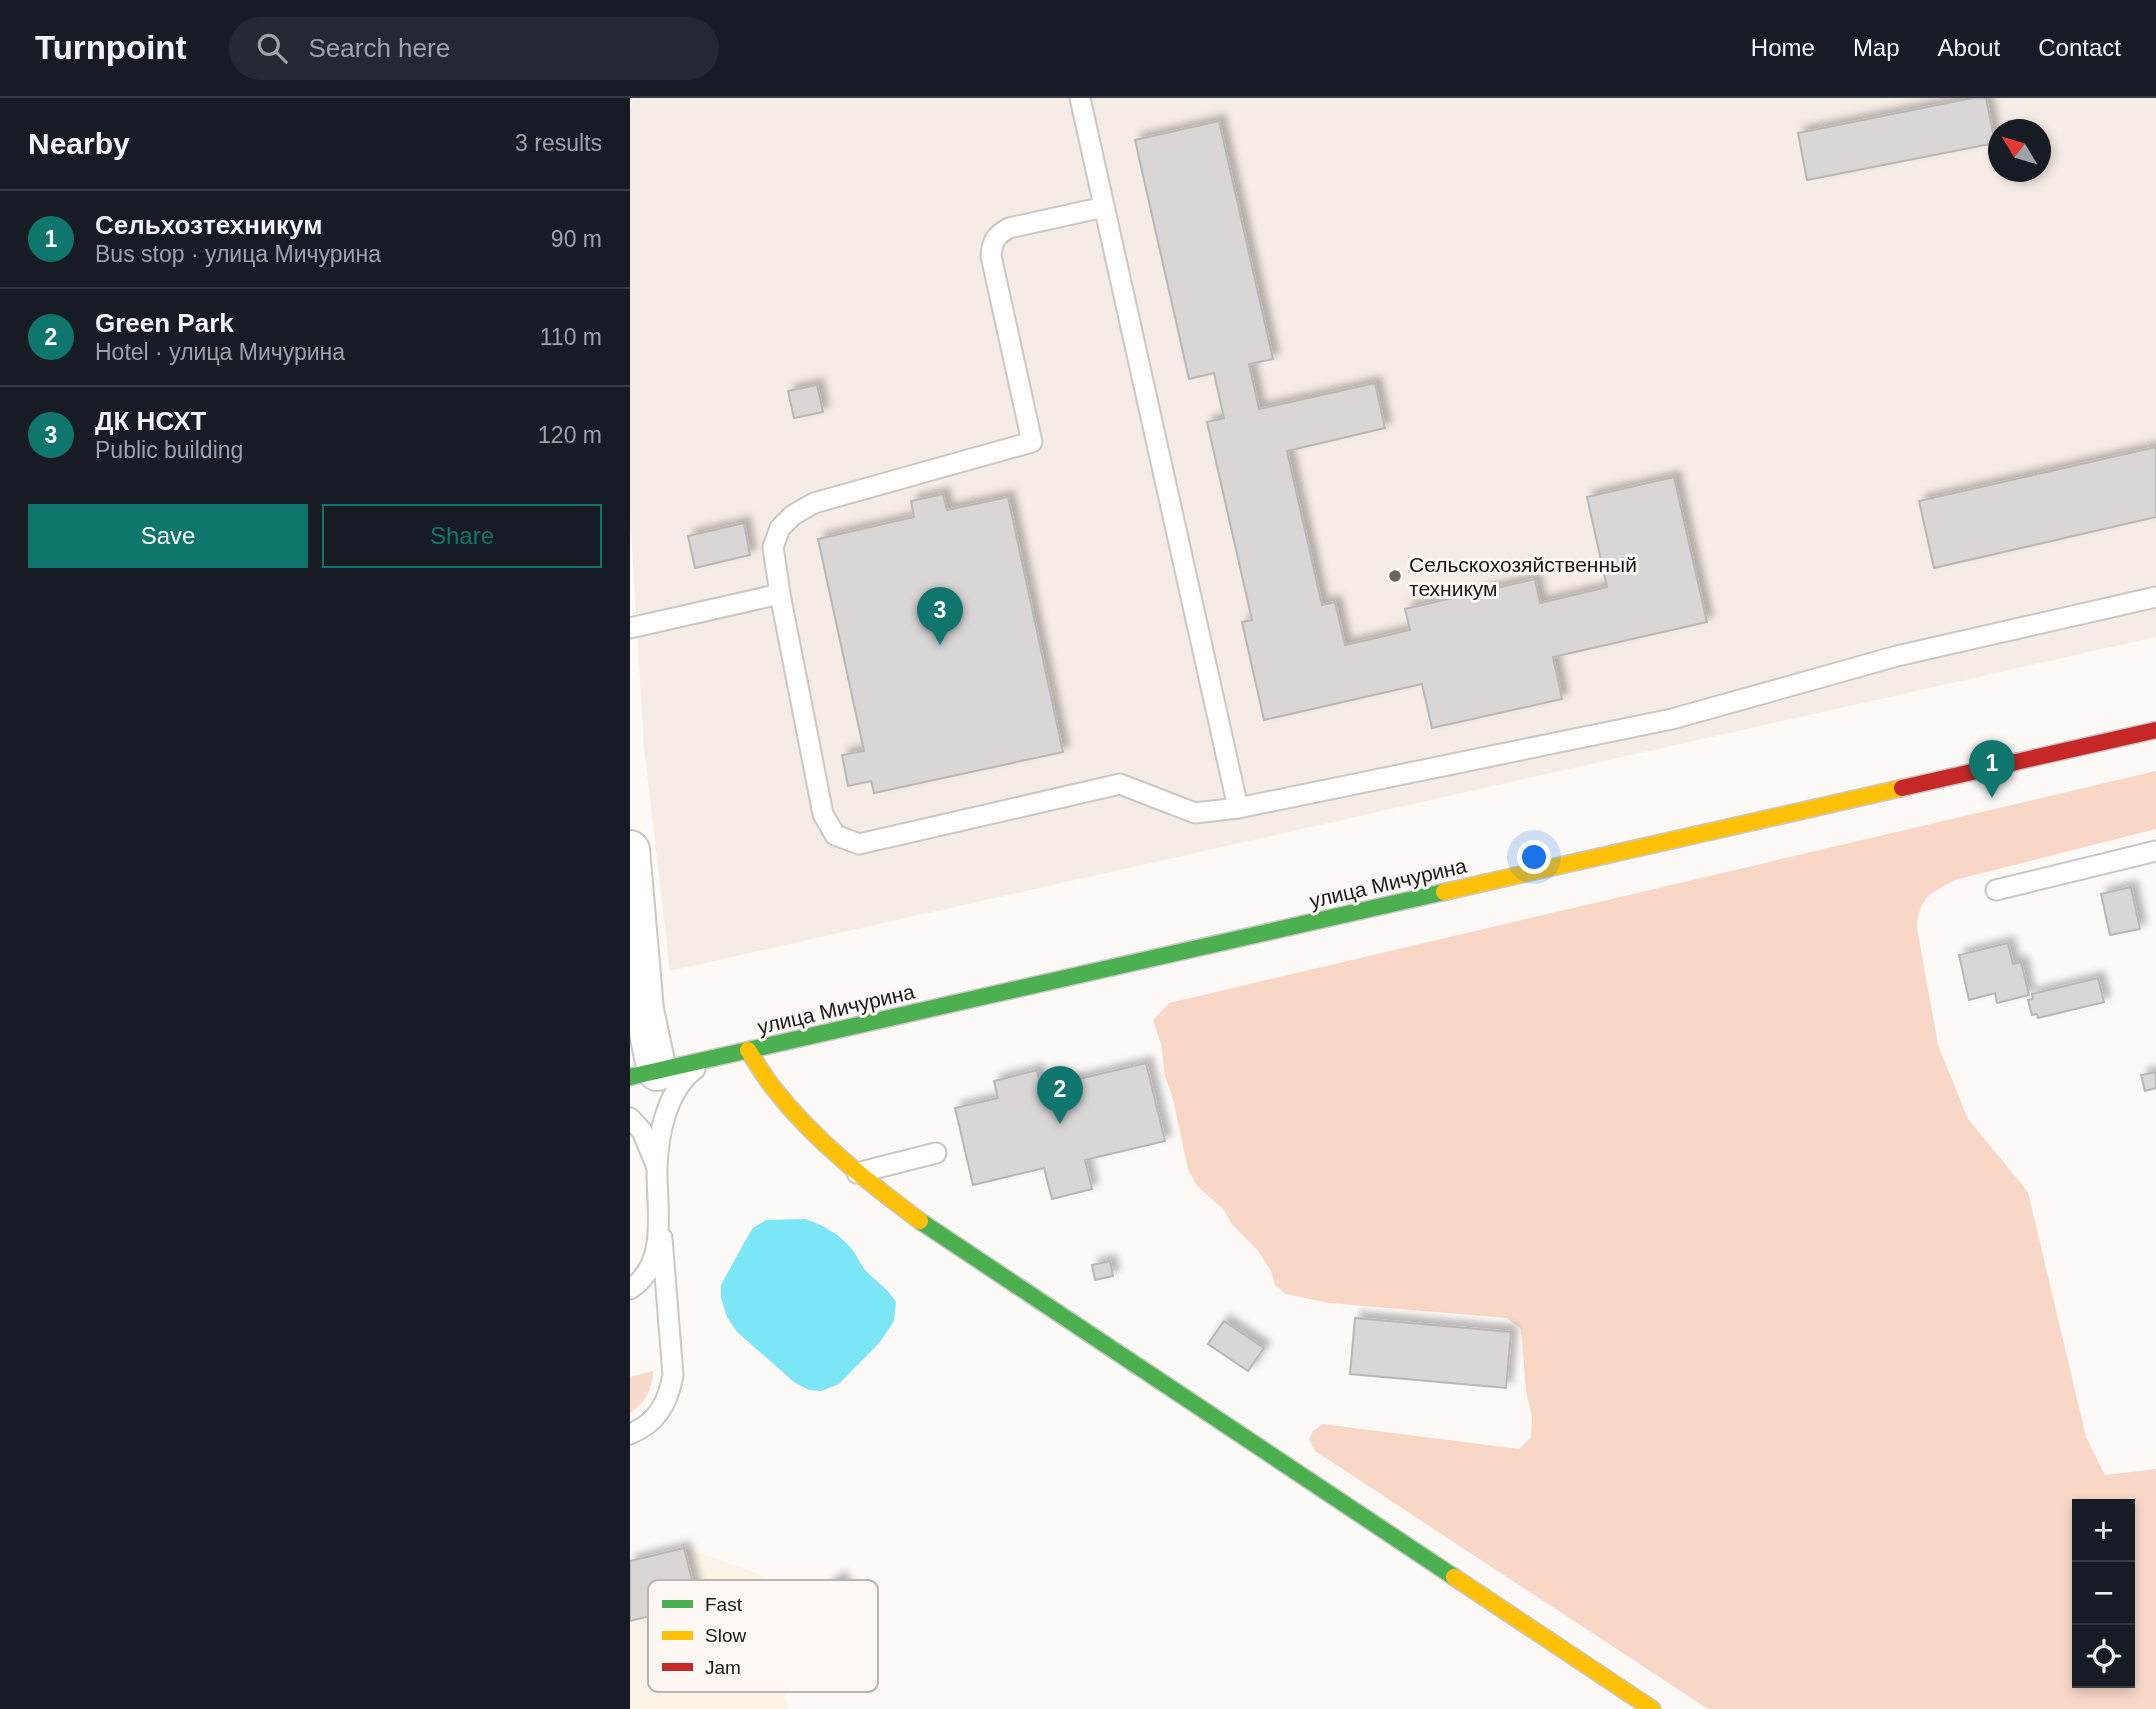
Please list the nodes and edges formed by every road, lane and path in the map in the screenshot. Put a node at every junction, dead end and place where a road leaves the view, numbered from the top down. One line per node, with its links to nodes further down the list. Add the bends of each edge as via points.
1 (1080, 98): 2 (lane)
2 (1104, 207): 3 (lane, via 1009,228 992,244 1032,442 814,503 793,515 780,528 773,547); 7 (lane)
3 (780, 594): 5 (lane); 7 (lane, via 823,814 835,835 859,844 1120,785 1195,813)
4 (2156, 597): 7 (lane, via 1897,656 1672,719)
5 (630, 628)
6 (2156, 730): 11 (main road, улица Мичурина)
7 (1238, 808)
8 (630, 850): 13 (street, via 644,1010)
9 (2156, 851): 10 (lane)
10 (1996, 890)
11 (748, 1050): 12 (main road, улица Мичурина); 17 (main road, via 777,1094)
12 (714, 1058): 13 (main road, улица Мичурина); 16 (lane, via 689,1073 671,1100)
13 (643, 1074)
14 (630, 1118): 16 (lane, via 642,1131)
15 (936, 1153): 17 (lane)
16 (657, 1169): 18 (lane)
17 (856, 1173): 21 (main road, via 920,1221)
18 (660, 1220): 19 (lane, via 645,1276); 20 (lane, via 673,1375 662,1409 643,1429)
19 (630, 1289)
20 (630, 1434)
21 (1652, 1709)

